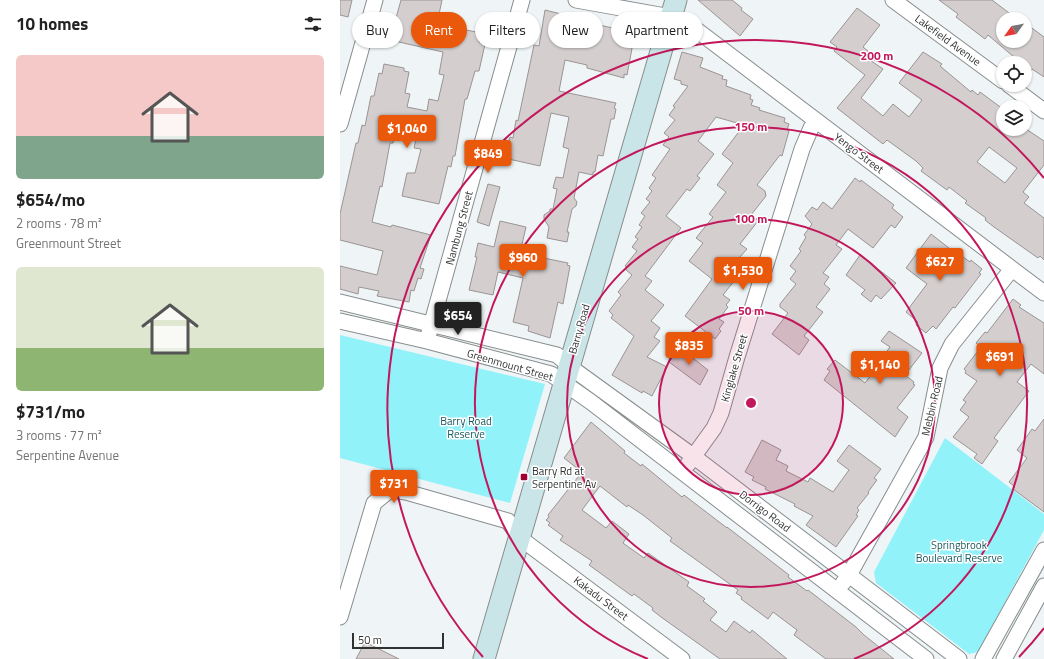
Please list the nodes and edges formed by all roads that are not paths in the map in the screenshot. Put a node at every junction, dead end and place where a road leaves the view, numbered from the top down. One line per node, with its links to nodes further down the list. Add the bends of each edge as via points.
1 (375, 0): 10 (street)
2 (522, 0): 15 (street, Nambung Street)
3 (576, 0): 5 (street, Yengo Street)
4 (893, 0): 6 (street, Lakefield Avenue)
5 (674, 8): 9 (street, Yengo Street, via 694,28); 17 (street, Barry Road)
6 (996, 76)
7 (1018, 92): 8 (street)
8 (1044, 111)
9 (817, 121): 11 (street, Yengo Street); 18 (street, Kinglake Street, via 802,149 721,413 714,428)
10 (340, 124)
11 (1012, 269): 12 (street, Yengo Street); 22 (street, Mebbin Road, via 945,356 940,368 926,437)
12 (1044, 293)
13 (340, 302): 15 (street, Greenmount Street)
14 (340, 321): 16 (street, Greenmount Street)
15 (432, 324): 16 (street, Nambung Street); 17 (street, Greenmount Street, via 557,355)
16 (427, 341): 17 (street, Greenmount Street, via 551,374)
17 (566, 373): 18 (street, Dorrigo Road); 19 (street, Dorrigo Road); 20 (street, Barry Road)
18 (693, 456): 19 (street, Kinglake Street); 22 (street, Dorrigo Road)
19 (682, 472): 24 (street, Dorrigo Road)
20 (520, 538): 25 (street, Kakadu Street, via 508,521 406,492 390,490 374,503); 26 (street, Barry Road); 27 (street, Kakadu Street)
21 (1044, 550): 30 (street)
22 (849, 575): 24 (street, Mebbin Road); 29 (street, Dorrigo Road)
23 (1044, 586): 31 (street)
24 (837, 590): 28 (street, Dorrigo Road)
25 (340, 617)
26 (484, 659)
27 (682, 659)
28 (926, 659)
29 (959, 659)
30 (983, 659)
31 (1004, 659)

